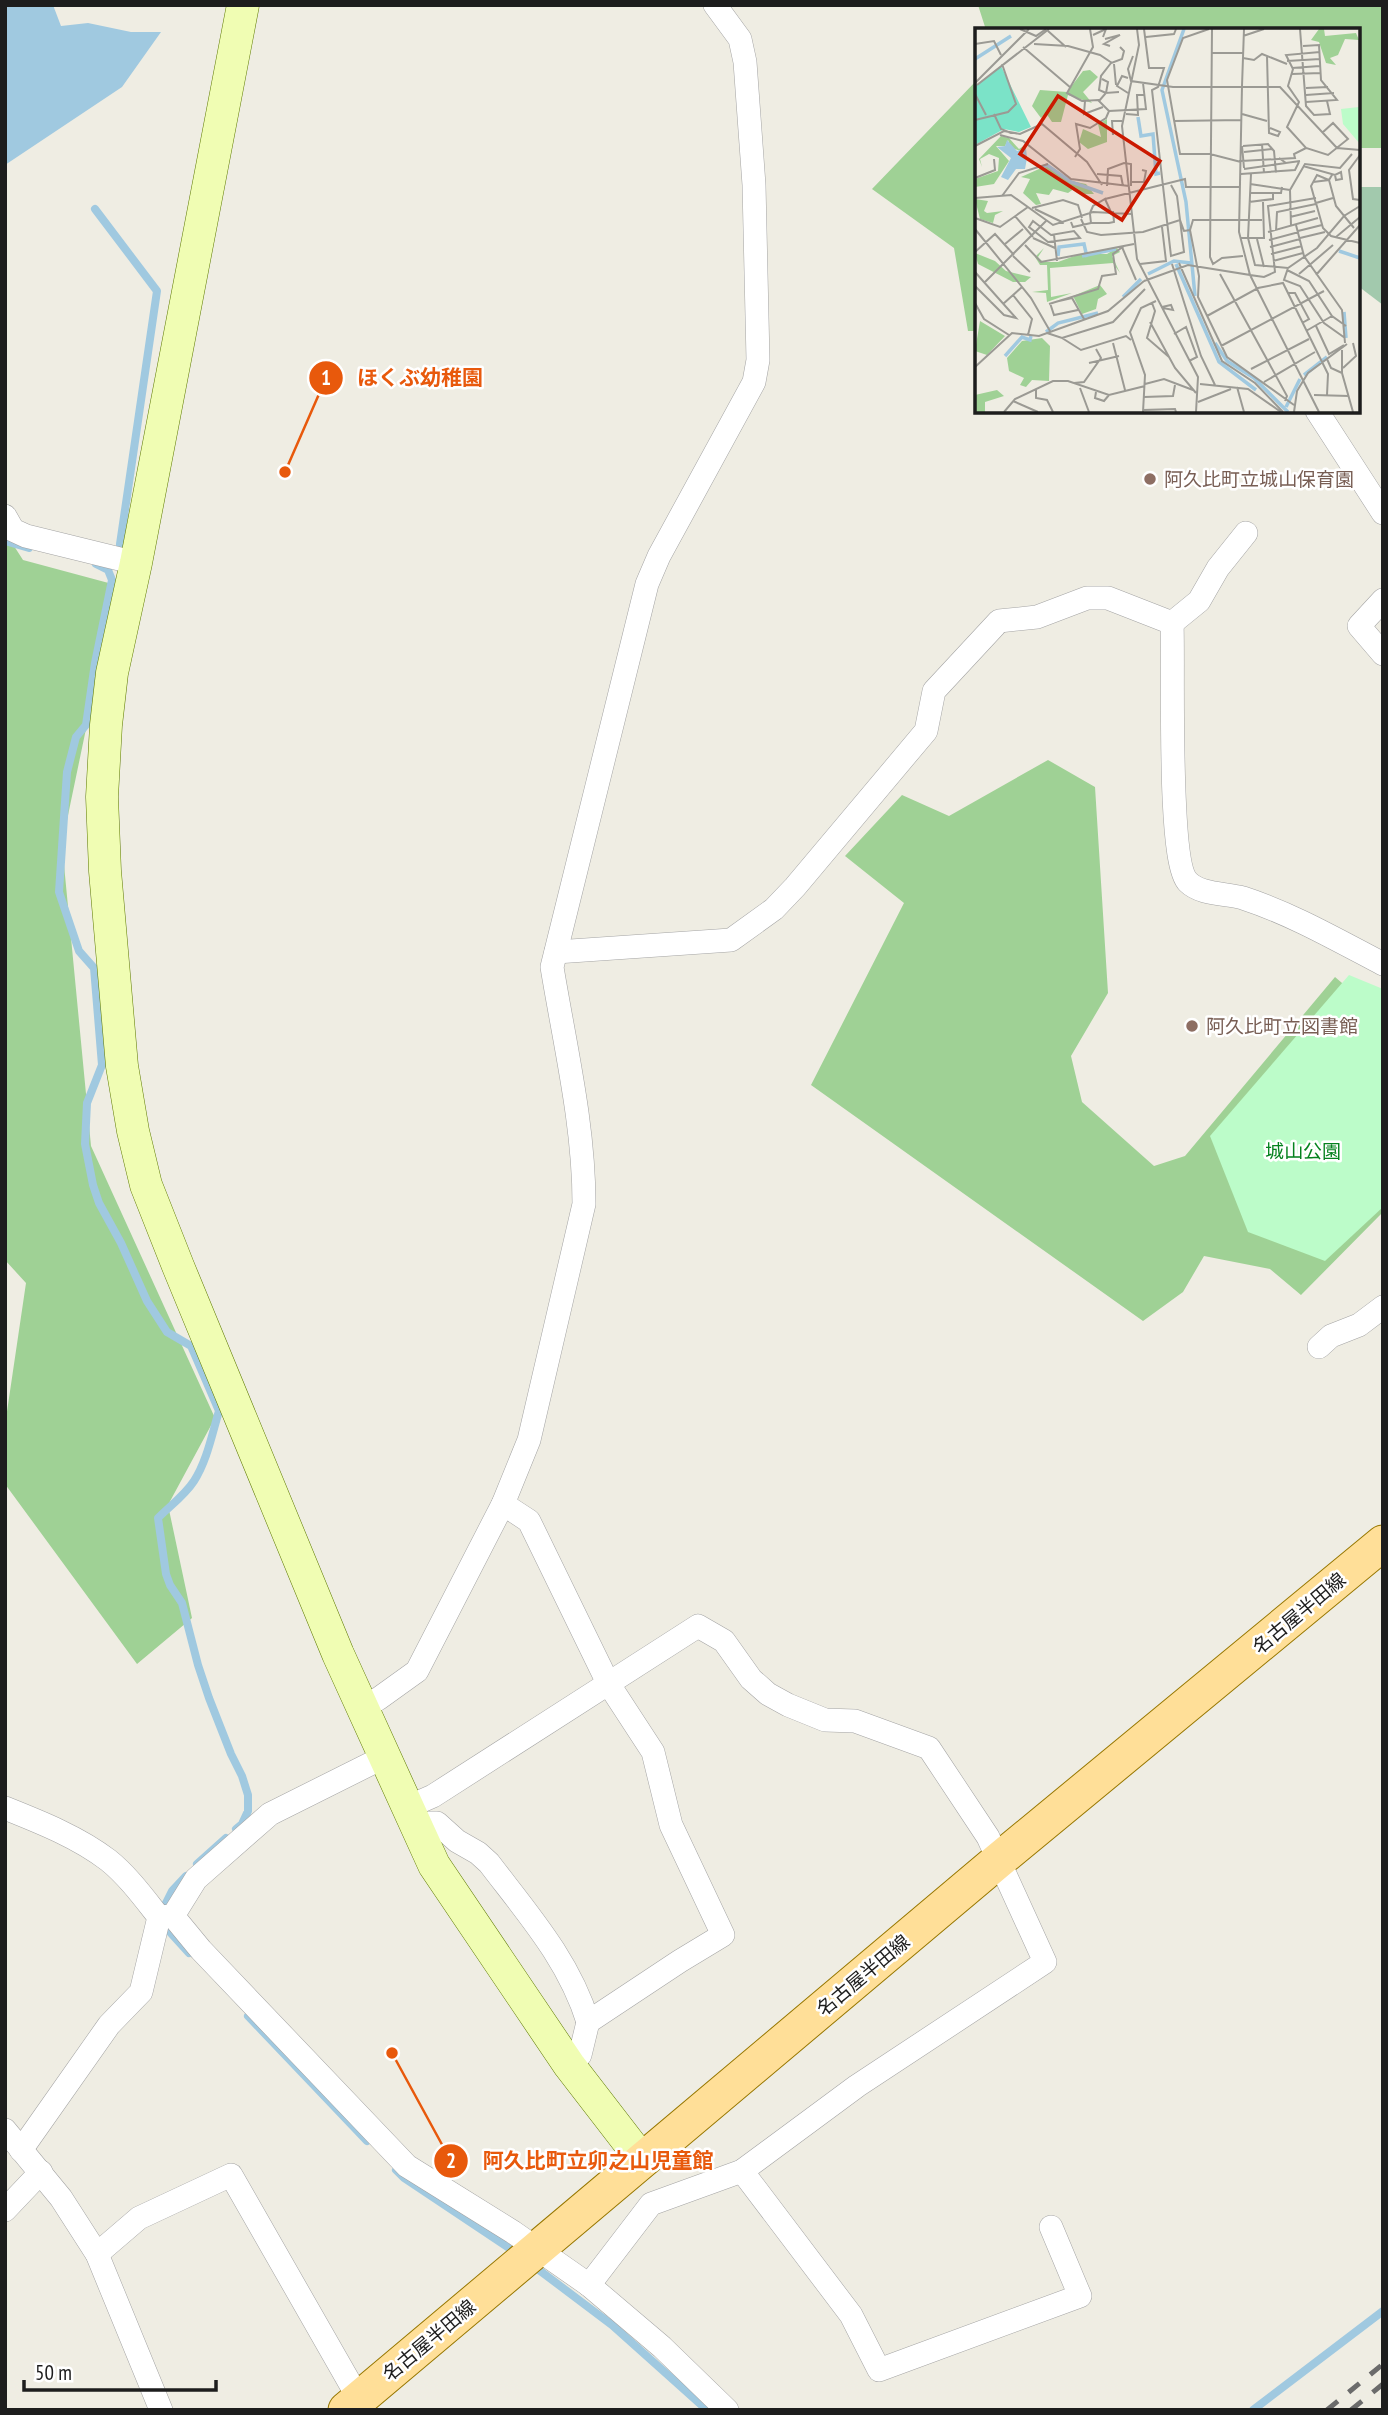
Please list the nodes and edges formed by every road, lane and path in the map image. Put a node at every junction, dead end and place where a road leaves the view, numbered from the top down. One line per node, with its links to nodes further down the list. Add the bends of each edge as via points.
1 (243, 5): 7 (street)
2 (715, 5): 11 (street, via 740,39 745,62 754,185 758,360 754,382 647,584)
3 (1318, 413): 4 (street)
4 (1383, 513)
5 (5, 516): 7 (street, via 13,530 26,536)
6 (1246, 533): 9 (street, via 1199,601)
7 (136, 563): 18 (street, via 112,673 102,797 115,992 133,1131 146,1185 178,1266)
8 (1383, 600): 10 (street, via 1359,626)
9 (1172, 623): 11 (street, via 1108,597 1087,598 1037,617 999,621 934,691 926,731 774,909 731,940); 12 (street, via 1174,829 1186,881 1197,889 1241,897 1293,916)
10 (1383, 654)
11 (556, 952): 15 (street, via 552,967 577,1097 584,1204 529,1440)
12 (1383, 964)
13 (1383, 1307): 14 (street)
14 (1319, 1347)
15 (503, 1504): 17 (street, via 529,1521); 18 (street, via 418,1671)
16 (1383, 1544): 22 (main road, 名古屋半田線)
17 (608, 1684): 21 (street, via 433,1796); 22 (street, via 698,1626 724,1641 751,1679 788,1705 825,1720 855,1721 929,1748); 24 (street, via 653,1752 671,1825 723,1936)
18 (363, 1706): 19 (street)
19 (386, 1756): 21 (street); 23 (street, via 270,1814 196,1879)
20 (5, 1808): 23 (street, via 109,1861)
21 (411, 1815): 24 (street, via 437,1823 489,1863 555,1950); 25 (street, via 434,1865)
22 (999, 1860): 28 (main road, 名古屋半田線); 29 (street, via 1045,1962 857,2086)
23 (166, 1916): 27 (street, via 141,1992 109,2025); 33 (street, via 407,2166)
24 (588, 2022): 25 (street, via 580,2055)
25 (569, 2065): 28 (street)
26 (5, 2130): 27 (street)
27 (21, 2150): 30 (street)
28 (643, 2161): 33 (main road, 名古屋半田線)
29 (742, 2171): 32 (street, via 851,2315 879,2370 1080,2296); 35 (street, via 652,2204)
30 (41, 2172): 31 (street); 34 (street)
31 (5, 2210)
32 (1051, 2227)
33 (537, 2250): 35 (street); 36 (main road, 名古屋半田線)
34 (97, 2254): 36 (street, via 139,2218 231,2175); 37 (street)
35 (589, 2285): 38 (street)
36 (352, 2404)
37 (161, 2410)
38 (727, 2410)

